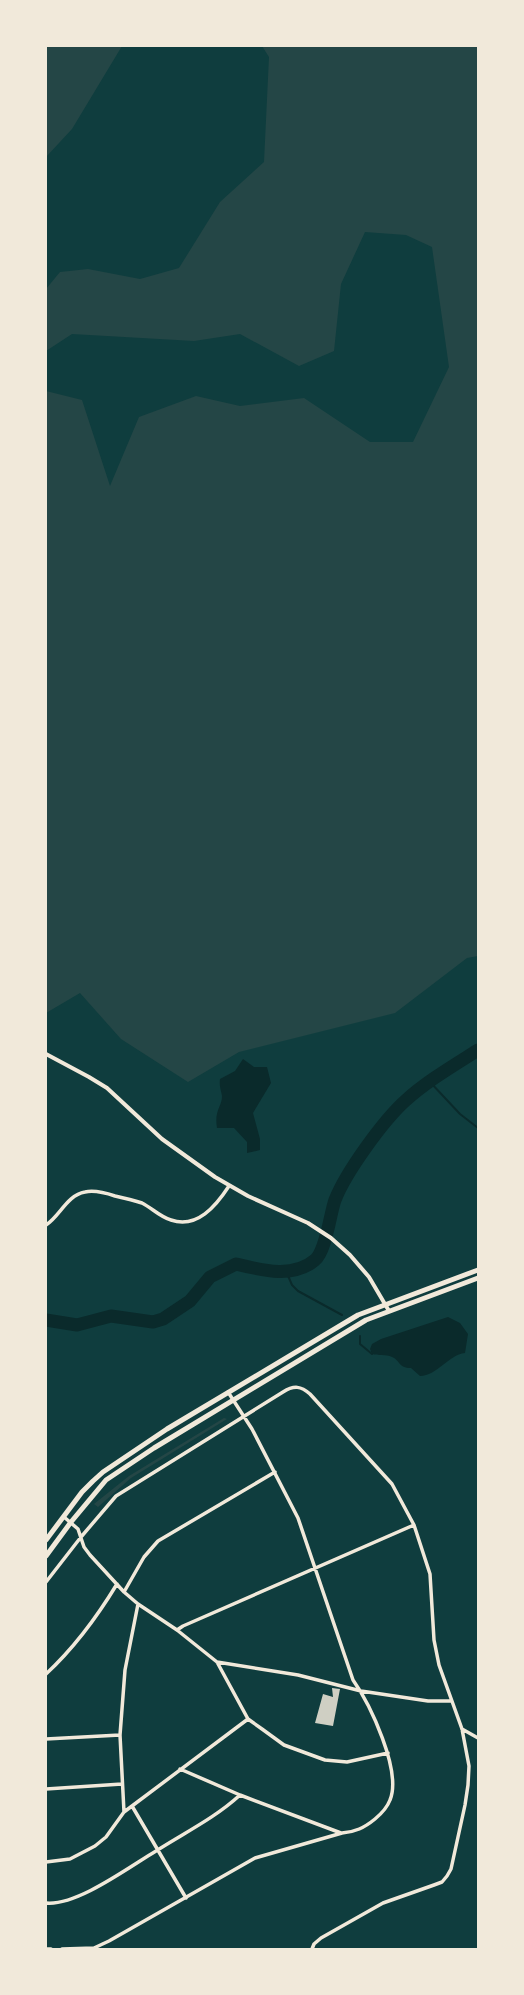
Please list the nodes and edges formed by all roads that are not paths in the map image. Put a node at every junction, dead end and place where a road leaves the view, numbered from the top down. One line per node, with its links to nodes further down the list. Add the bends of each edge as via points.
1 (46, 1054): 2 (street, via 107,1088 162,1139)
2 (229, 1186): 3 (street, via 203,1216 193,1221 182,1223 170,1220 141,1203 89,1191 76,1195); 6 (street, via 308,1224 331,1238 363,1269)
3 (46, 1225)
4 (478, 1270): 6 (main road)
5 (478, 1278): 7 (main road)
6 (385, 1303): 7 (street); 8 (main road, via 341,1324)
7 (389, 1311): 9 (main road, via 345,1331)
8 (228, 1392): 9 (street); 12 (main road, via 103,1472 82,1492)
9 (232, 1400): 10 (street); 13 (main road, via 106,1480)
10 (243, 1416): 11 (street); 14 (street, via 296,1386 304,1389 376,1465 398,1494); 15 (street, via 127,1487 107,1505)
11 (275, 1472): 18 (street, via 298,1518); 21 (street, via 158,1541 144,1557)
12 (64, 1517): 13 (street); 16 (main road)
13 (71, 1522): 15 (street); 17 (main road)
14 (414, 1525): 18 (street); 27 (street, via 430,1574 434,1640 439,1666)
15 (81, 1537): 19 (street); 20 (street, via 90,1555)
16 (46, 1540)
17 (46, 1556)
18 (316, 1569): 23 (street); 26 (street, via 353,1680)
19 (46, 1582)
20 (117, 1584): 21 (street); 25 (street, via 93,1620)
21 (124, 1592): 22 (street)
22 (138, 1604): 23 (street); 30 (street, via 125,1670)
23 (177, 1630): 24 (street)
24 (217, 1662): 26 (street, via 298,1675); 28 (street)
25 (46, 1674)
26 (361, 1691): 27 (street, via 428,1701); 33 (street)
27 (452, 1701): 29 (street)
28 (248, 1719): 33 (street, via 284,1745 325,1760 347,1762); 34 (street)
29 (462, 1729): 31 (street); 48 (street, via 469,1766 468,1785 451,1869 447,1876 442,1882 382,1903 321,1938)
30 (120, 1735): 32 (street); 35 (street)
31 (478, 1738)
32 (46, 1739)
33 (388, 1754): 40 (street, via 393,1786 388,1805 362,1828)
34 (180, 1769): 37 (street); 38 (street)
35 (122, 1784): 36 (street); 39 (street)
36 (46, 1788)
37 (240, 1795): 40 (street); 41 (street, via 209,1819)
38 (132, 1806): 39 (street); 41 (street)
39 (124, 1812): 42 (street, via 106,1837 95,1846 70,1859)
40 (342, 1833): 43 (street, via 255,1858)
41 (157, 1850): 43 (street); 44 (street, via 84,1893 61,1902)
42 (46, 1862)
43 (186, 1898): 47 (street, via 94,1948)
44 (46, 1903)
45 (46, 1949): 46 (street)
46 (51, 1949)
47 (62, 1949)
48 (312, 1949)

